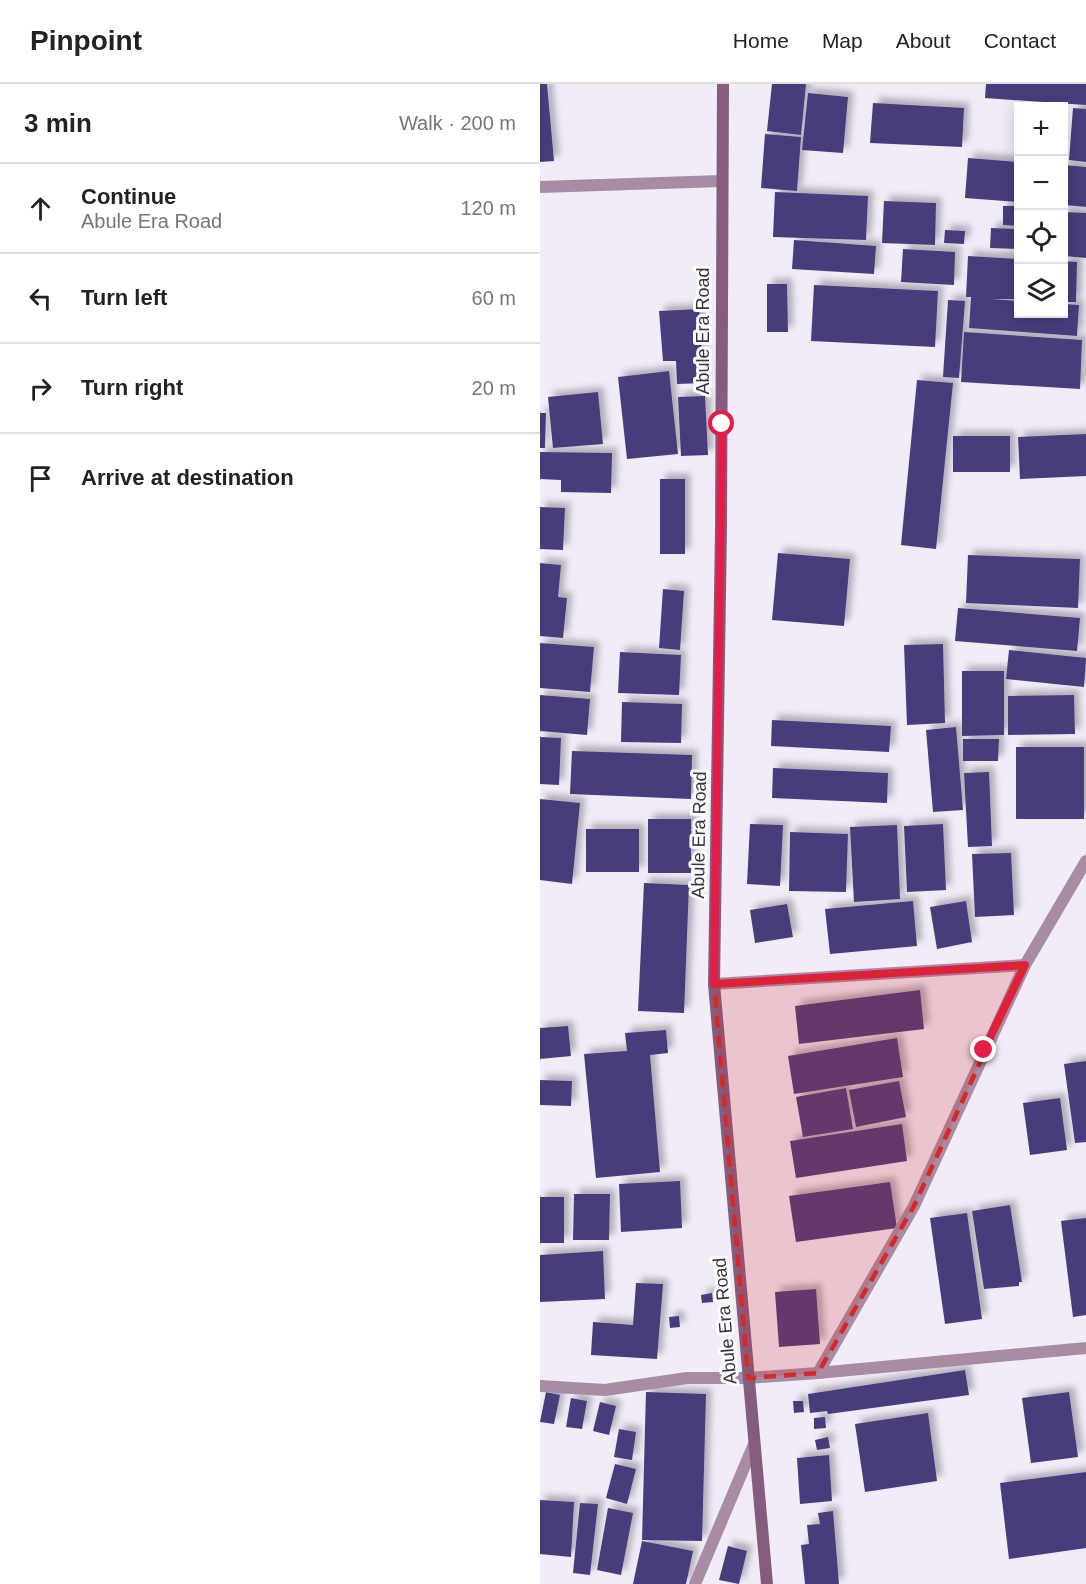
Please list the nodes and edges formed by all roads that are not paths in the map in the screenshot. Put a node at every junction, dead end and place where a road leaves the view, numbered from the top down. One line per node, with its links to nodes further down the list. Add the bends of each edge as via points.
1 (723, 84): 2 (street, Abule Era Road)
2 (721, 181): 3 (street); 8 (street, Abule Era Road)
3 (540, 187)
4 (1086, 861): 6 (street)
5 (1086, 878): 6 (street)
6 (1072, 884): 7 (street)
7 (1025, 965): 8 (street); 10 (street, via 914,1206)
8 (714, 984): 11 (street, Abule Era Road)
9 (1086, 1348): 10 (street)
10 (818, 1374): 11 (street)
11 (748, 1378): 12 (street, via 687,1378 605,1390); 13 (street, Abule Era Road)
12 (540, 1386)
13 (754, 1444): 14 (street); 15 (street, Abule Era Road)
14 (695, 1584)
15 (767, 1584)

